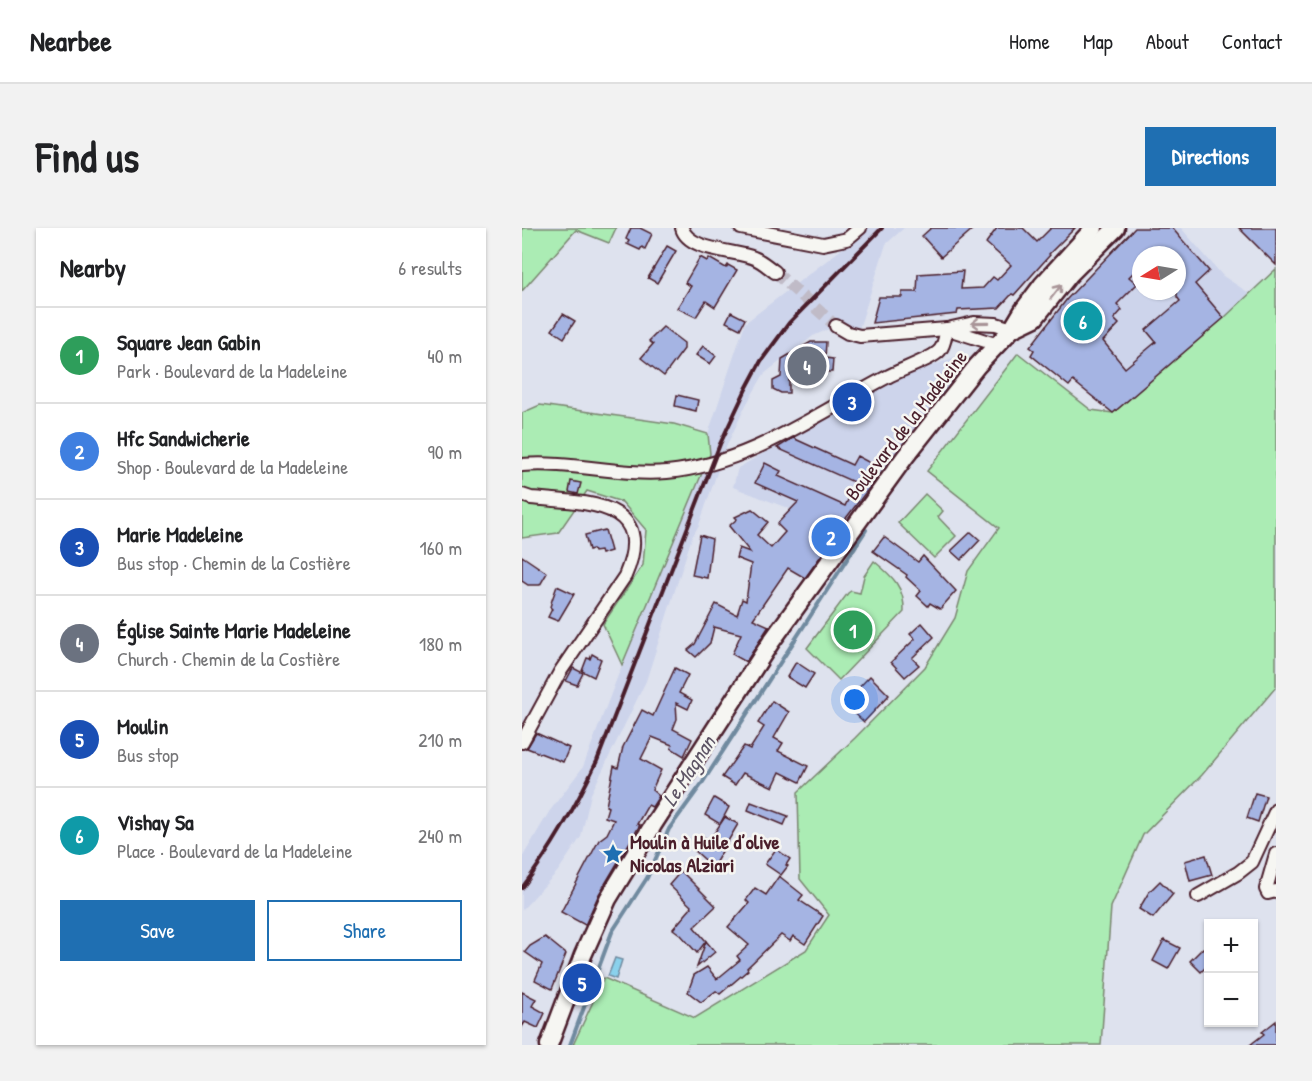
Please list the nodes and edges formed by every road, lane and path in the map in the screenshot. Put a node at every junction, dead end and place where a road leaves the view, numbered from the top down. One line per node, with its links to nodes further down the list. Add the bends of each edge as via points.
1 (682, 228): 6 (street, via 694,243 755,258)
2 (741, 228): 3 (street, via 823,244 847,239)
3 (860, 228)
4 (1094, 228): 9 (street, Boulevard de la Madeleine, via 1042,285)
5 (1116, 228): 9 (street, Boulevard de la Madeleine, one-way to 5, via 1035,318 1070,274)
6 (775, 272)
7 (836, 326): 8 (street, via 860,336)
8 (947, 329): 9 (street, one-way to 8, via 985,322); 10 (street); 11 (street, via 943,345 935,354 731,459 666,472 618,471 562,463)
9 (1012, 329): 10 (street, Boulevard de la Madeleine)
10 (998, 345): 18 (street, Boulevard de la Madeleine, via 962,384 848,535 771,642 684,777 599,916)
11 (522, 465)
12 (522, 495): 13 (street, via 615,512 624,517 633,536 625,576 560,672)
13 (522, 742)
14 (1276, 810): 17 (street, via 1252,861)
15 (1276, 854): 16 (street, via 1266,889 1268,893)
16 (1276, 891)
17 (1198, 896)
18 (549, 1045)

